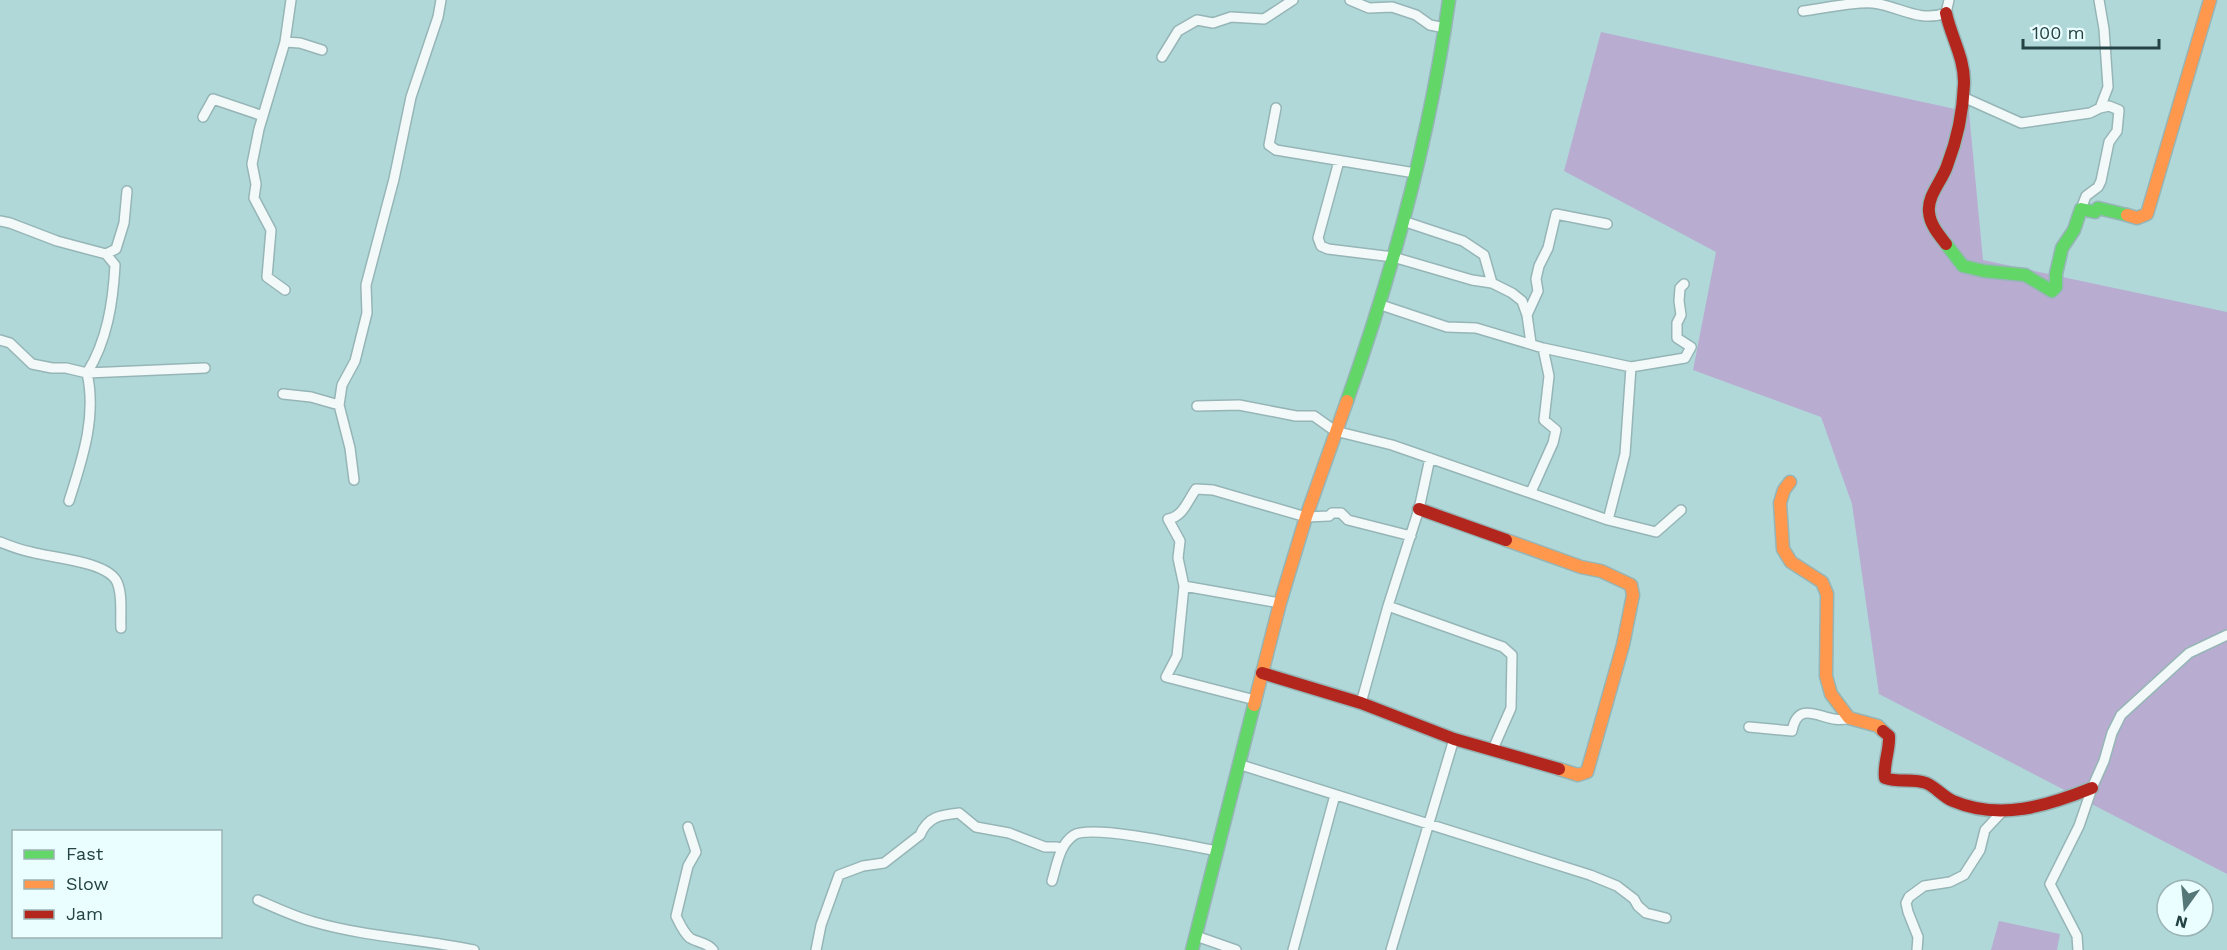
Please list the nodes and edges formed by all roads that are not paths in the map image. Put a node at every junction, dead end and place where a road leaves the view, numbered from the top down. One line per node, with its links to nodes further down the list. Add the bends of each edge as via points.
1 (291, 0): 12 (street)
2 (441, 0): 41 (street, via 411,97 366,285 367,313)
3 (1293, 0): 14 (street, via 1264,19 1232,17 1213,23 1197,20 1178,31)
4 (1350, 0): 11 (street, via 1369,8 1392,7)
5 (1449, 0): 11 (street)
6 (1949, 0): 10 (street)
7 (2099, 0): 17 (street, via 2108,87)
8 (2208, 2): 23 (street, via 2147,213 2138,218 2098,208 2095,212)
9 (1803, 11): 10 (street, via 1872,2 1934,18)
10 (1946, 13): 15 (street, via 1961,54)
11 (1445, 28): 21 (street)
12 (285, 42): 13 (street); 18 (street)
13 (322, 50)
14 (1162, 57)
15 (1963, 97): 17 (street, via 2021,123 2090,113); 23 (street, via 1944,175 1929,206 1934,231 1961,265 2026,275 2052,291 2062,248)
16 (1276, 108): 20 (street, via 1269,145 1276,150)
17 (2100, 108): 23 (street, via 2119,110 2117,131 2109,142 2101,181 2086,196)
18 (263, 116): 19 (street, via 213,99); 31 (street, via 252,164 254,198 272,230 267,277)
19 (203, 117)
20 (1340, 161): 21 (street); 28 (street, via 1318,238 1321,246)
21 (1414, 174): 24 (street)
22 (127, 191): 27 (street, via 117,249)
23 (2081, 209)
24 (1403, 220): 28 (street); 29 (street, via 1463,241 1484,255)
25 (0, 221): 27 (street)
26 (1607, 224): 33 (street, via 1556,214 1536,279 1538,291)
27 (106, 254): 39 (street, via 115,265 109,319 97,357)
28 (1393, 257): 29 (street); 32 (street)
29 (1492, 283): 33 (street, via 1522,301)
30 (1684, 284): 37 (street, via 1680,288 1677,338 1690,347 1685,358)
31 (285, 290)
32 (1378, 304): 35 (street, via 1447,327 1476,328); 43 (street)
33 (1527, 315): 35 (street)
34 (0, 340): 39 (street, via 10,343 32,364)
35 (1531, 343): 36 (street)
36 (1543, 348): 37 (street); 47 (street, via 1549,376 1544,420 1556,430)
37 (1631, 367): 52 (street, via 1625,453)
38 (205, 368): 39 (street)
39 (87, 373): 48 (street, via 92,394 88,432)
40 (283, 394): 41 (street)
41 (339, 405): 45 (street)
42 (1197, 406): 43 (street, via 1239,405 1314,416)
43 (1335, 431): 44 (street); 51 (street)
44 (1430, 458): 47 (street); 49 (street)
45 (354, 480)
46 (1790, 482): 63 (street, via 1780,503 1783,549 1791,562 1822,582 1827,594 1826,676 1831,694)
47 (1531, 492): 52 (street)
48 (69, 501)
49 (1419, 509): 53 (street); 66 (street, via 1601,571 1631,585 1634,595 1623,645 1587,772 1578,775)
50 (1682, 510): 52 (street, via 1656,532)
51 (1306, 517): 53 (street, via 1341,513 1348,520); 55 (street, via 1213,490 1196,489 1183,511 1168,519 1180,540 1178,558); 56 (street)
52 (1608, 520)
53 (1411, 536): 57 (street)
54 (0, 542): 58 (street, via 97,567 109,574 119,593)
55 (1184, 586): 56 (street); 61 (street, via 1177,656 1166,677)
56 (1280, 603): 60 (street)
57 (1388, 606): 62 (street); 66 (street, via 1503,647 1512,655 1511,708)
58 (121, 628)
59 (2227, 635): 68 (street, via 2189,653 2121,715)
60 (1262, 673): 61 (street); 62 (street)
61 (1255, 700): 67 (street)
62 (1361, 703): 65 (street)
63 (1849, 718): 64 (street, via 1842,721 1806,712 1798,716 1792,731); 70 (street, via 1878,726 1889,736 1891,745 1884,774 1889,780 1927,783 1943,797)
64 (1749, 727)
65 (1454, 739): 66 (street); 71 (street)
66 (1493, 749)
67 (1238, 764): 69 (street); 74 (street)
68 (2092, 788): 70 (street, via 2064,800); 88 (street, via 2079,826 2050,884 2077,936)
69 (1335, 795): 71 (street); 85 (street)
70 (2001, 813): 87 (street, via 1985,830 1980,850 1964,875 1950,882 1924,886 1909,897 1906,903 1918,937)
71 (1427, 825): 77 (street, via 1590,875 1617,886 1646,914); 86 (street)
72 (688, 827): 81 (street, via 696,852 688,866 676,916 684,933)
73 (1061, 849): 74 (street, via 1076,833 1109,832); 75 (street); 82 (street, via 976,827 959,813 939,815 884,863 838,875)
74 (1217, 851): 78 (street)
75 (1052, 881)
76 (258, 900): 79 (street, via 313,922)
77 (1666, 918)
78 (1196, 936): 83 (street); 84 (street)
79 (408, 945): 80 (street, via 442,944)
80 (474, 950)
81 (713, 950)
82 (816, 950)
83 (1192, 950)
84 (1236, 950)
85 (1293, 950)
86 (1391, 950)
87 (1917, 950)
88 (2078, 950)

